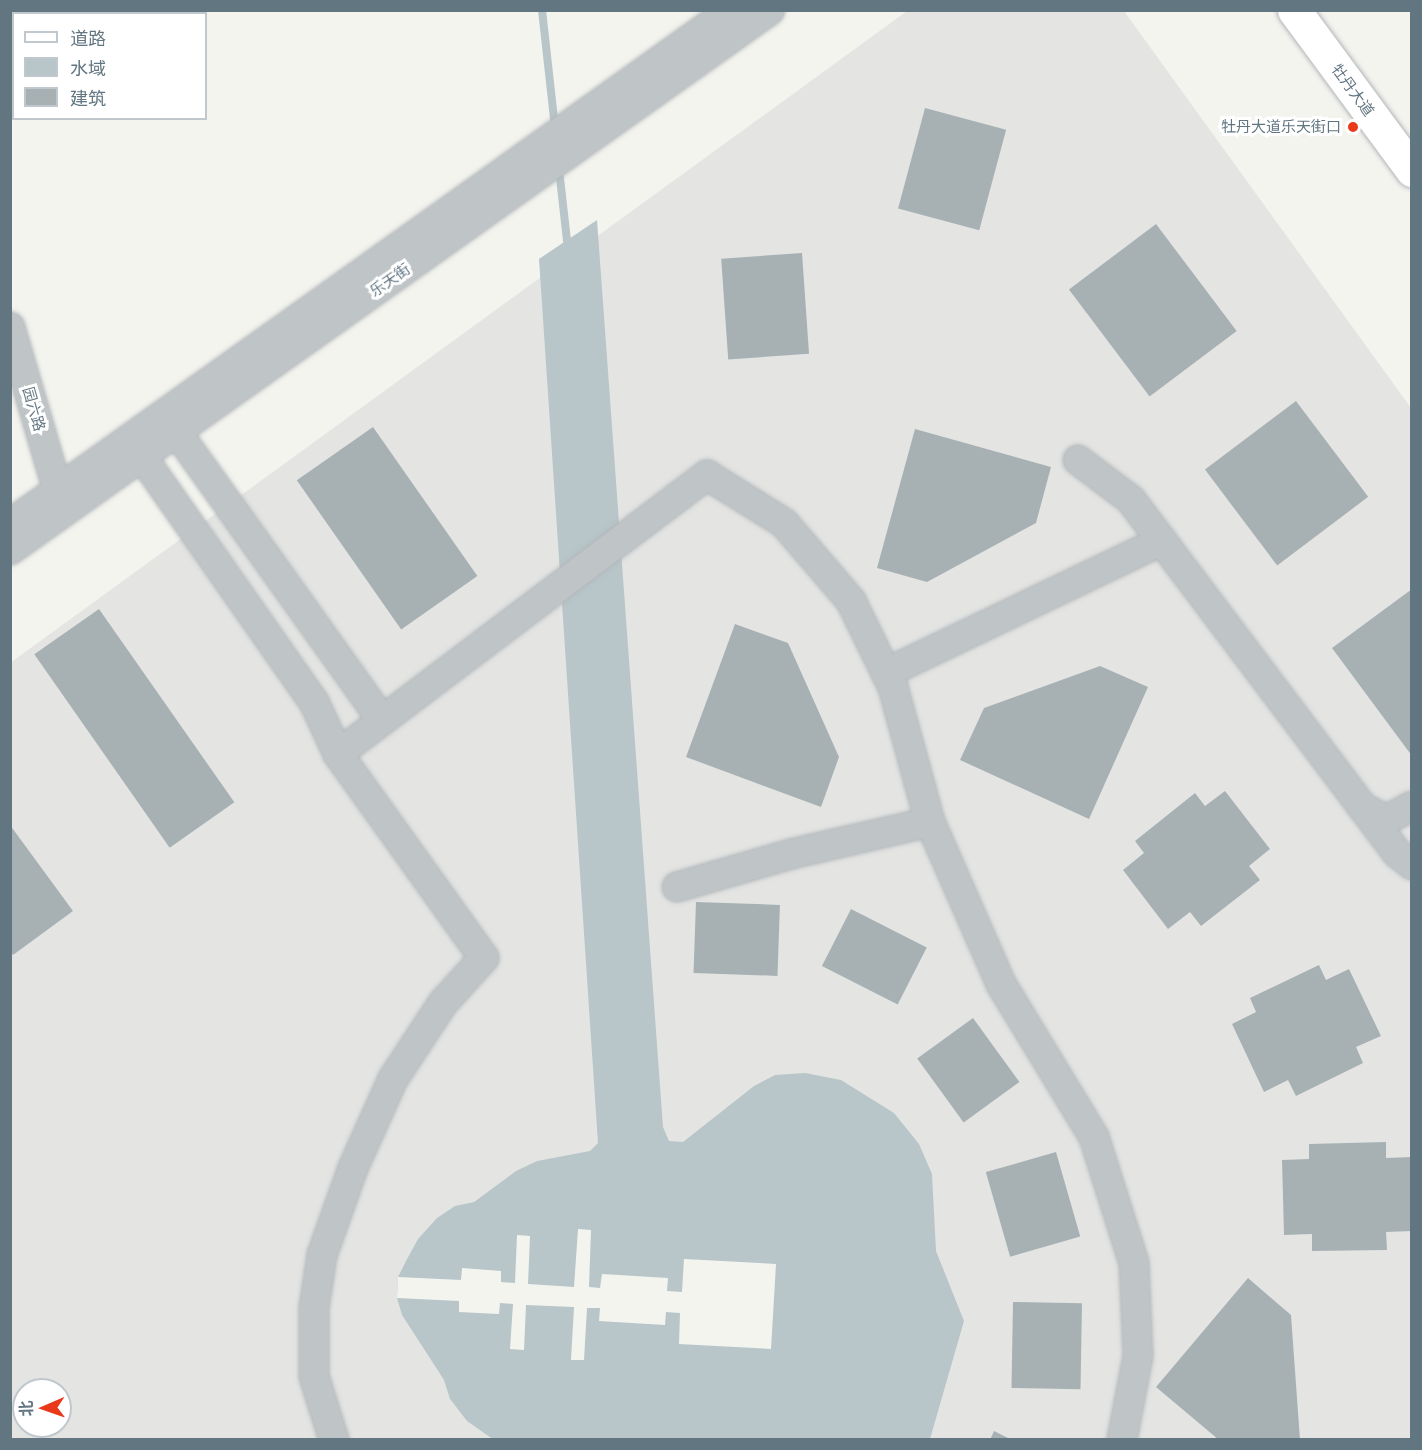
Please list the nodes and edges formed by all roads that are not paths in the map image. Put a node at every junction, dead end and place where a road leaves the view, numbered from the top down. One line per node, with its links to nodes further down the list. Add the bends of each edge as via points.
1 (730, 10): 6 (street, 乐天街)
2 (770, 10): 6 (street, 乐天街)
3 (1294, 10): 4 (main road, 牡丹大道)
4 (1412, 170)
5 (10, 327): 9 (street, 园六路)
6 (171, 423): 7 (street, 乐天街); 14 (street)
7 (136, 448): 9 (street, 乐天街); 12 (street, 乐天街); 15 (street, via 314,702)
8 (1078, 460): 11 (street, via 1125,494)
9 (58, 491): 10 (street, 乐天街)
10 (10, 524)
11 (1162, 541): 13 (street); 17 (street)
12 (10, 550)
13 (886, 673): 14 (street, via 851,601 784,523 707,475); 18 (street)
14 (382, 720): 15 (street)
15 (338, 754): 21 (street, via 484,958 443,1003 393,1079 352,1168 322,1255 314,1308 314,1376)
16 (1412, 806): 17 (street, via 1386,820)
17 (1362, 807): 19 (street, via 1396,852)
18 (930, 822): 20 (street, via 791,854); 22 (street, via 1001,984 1094,1137 1134,1263 1138,1356)
19 (1412, 865)
20 (677, 887)
21 (334, 1440)
22 (1122, 1440)

